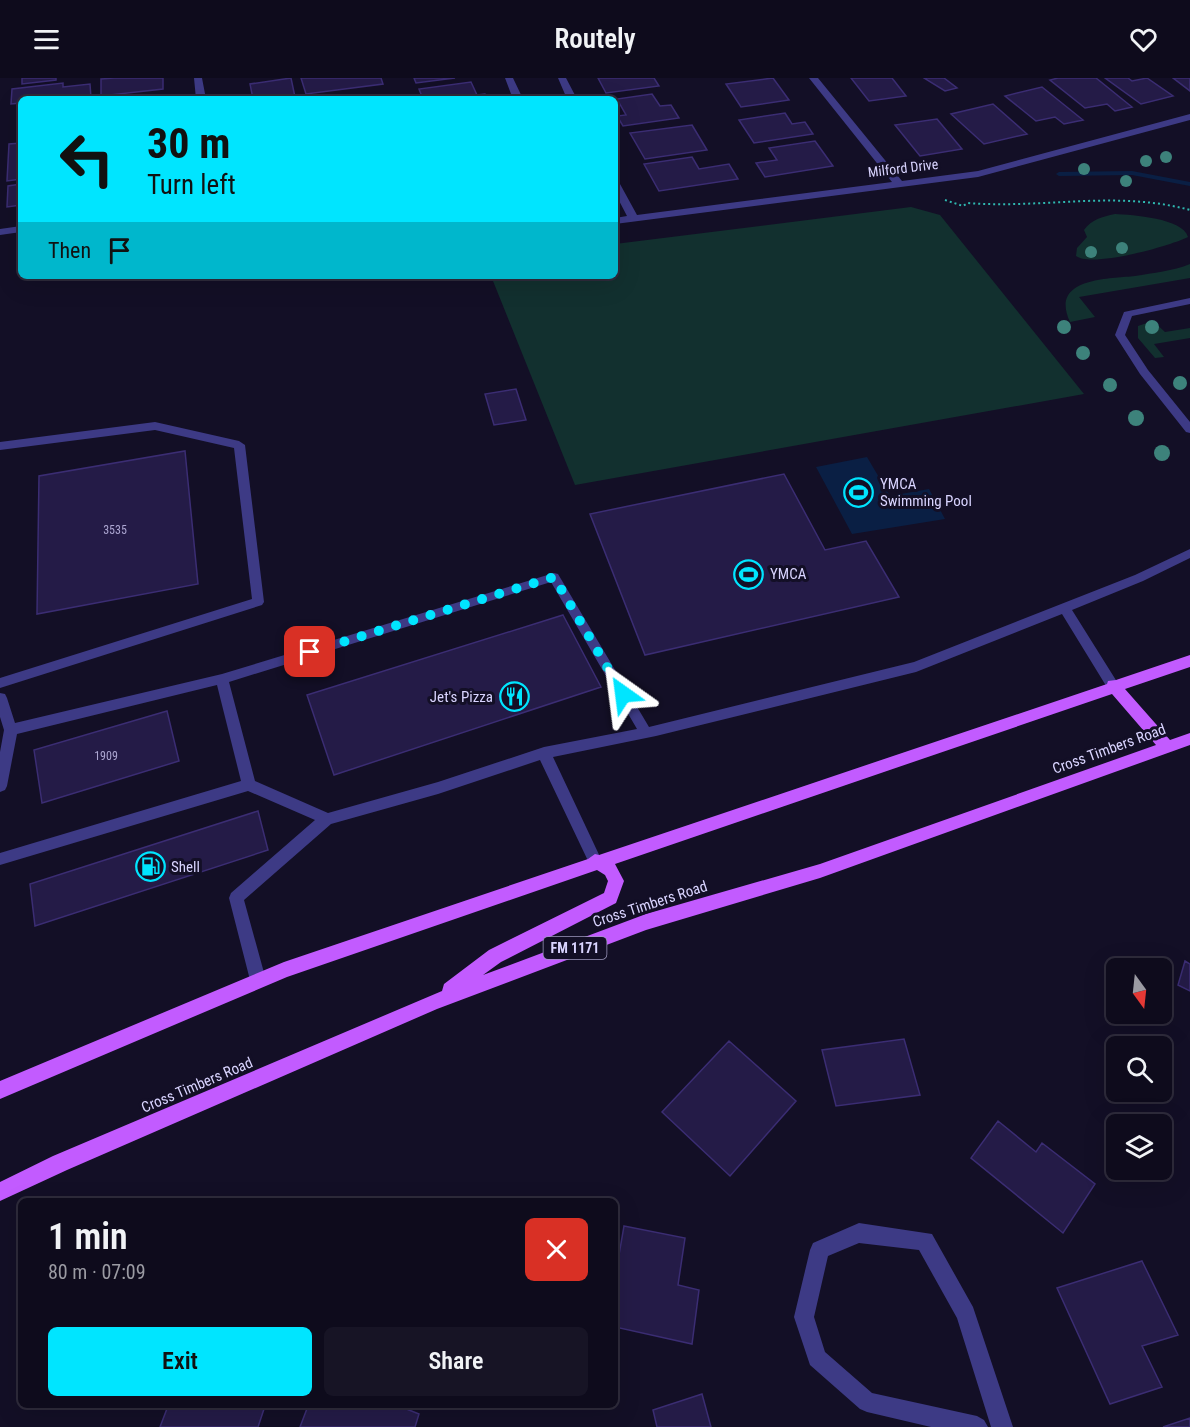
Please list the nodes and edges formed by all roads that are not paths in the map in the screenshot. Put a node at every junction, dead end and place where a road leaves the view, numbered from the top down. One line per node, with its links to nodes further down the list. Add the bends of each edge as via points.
1 (198, 78): 5 (street)
2 (509, 78): 6 (street)
3 (562, 78): 7 (street)
4 (813, 78): 9 (street)
5 (201, 96)
6 (517, 96)
7 (571, 96)
8 (1190, 117): 9 (street, Milford Drive, via 978,174)
9 (898, 184): 11 (street, Milford Drive)
10 (618, 190): 11 (street)
11 (633, 219): 12 (street, Milford Drive)
12 (618, 221)
13 (18, 229): 14 (street)
14 (0, 232)
15 (1190, 301): 16 (lane, via 1128,314 1120,335)
16 (1190, 429)
17 (0, 447): 22 (lane, via 155,426 239,445 258,602)
18 (1190, 553): 19 (lane)
19 (1065, 608): 23 (lane); 26 (lane, via 916,667)
20 (1190, 661): 23 (main road)
21 (222, 680): 25 (lane); 26 (lane, via 554,577); 30 (lane)
22 (0, 683)
23 (1113, 685): 28 (main road); 34 (main road)
24 (0, 698): 25 (lane)
25 (11, 730): 31 (lane)
26 (646, 733): 29 (lane)
27 (1190, 738): 28 (main road, Cross Timbers Road / FM 1171)
28 (1167, 747): 36 (main road, Cross Timbers Road / FM 1171, via 820,871 646,922)
29 (544, 753): 32 (lane); 34 (lane)
30 (249, 785): 32 (lane); 33 (lane)
31 (0, 786)
32 (327, 819): 35 (lane, via 236,898)
33 (0, 859)
34 (595, 861): 35 (main road); 36 (main road, via 611,870 616,881 610,898 495,956)
35 (258, 980): 37 (main road)
36 (433, 1002): 38 (main road, Cross Timbers Road / FM 1171)
37 (0, 1090)
38 (0, 1192)
39 (977, 1427): 40 (street, via 867,1402 817,1358 804,1317 820,1250 860,1233 925,1241 966,1314)
40 (1002, 1427)

